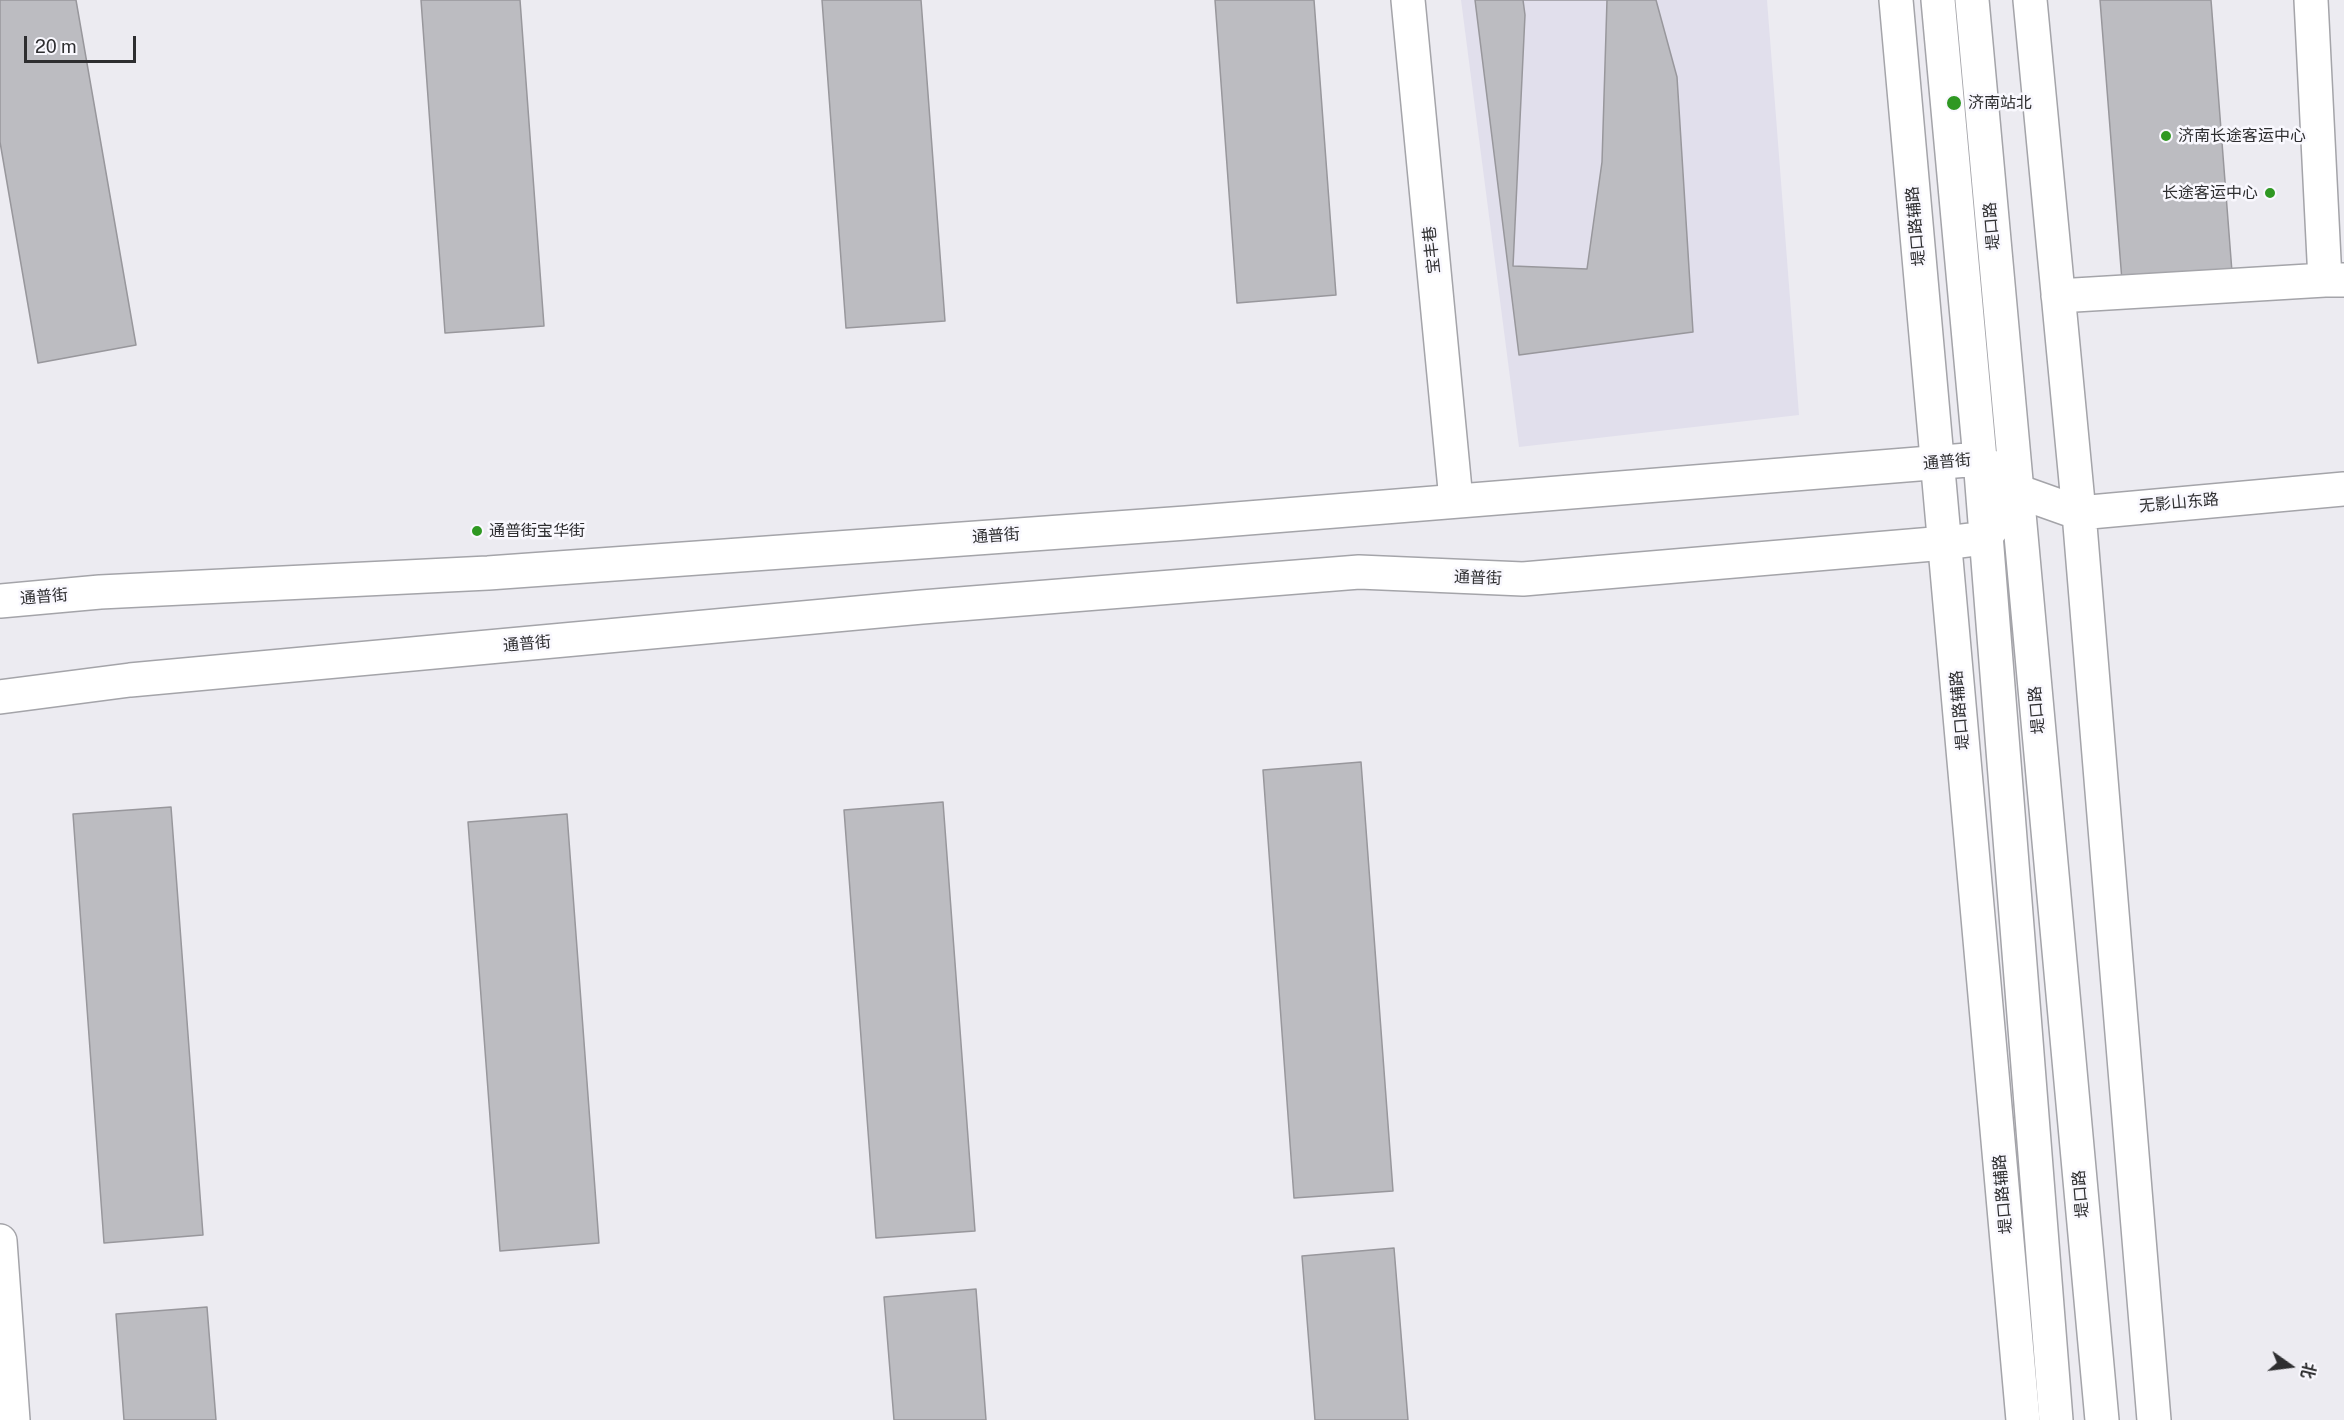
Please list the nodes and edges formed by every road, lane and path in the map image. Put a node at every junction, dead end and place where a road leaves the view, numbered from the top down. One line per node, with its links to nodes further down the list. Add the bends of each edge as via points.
1 (1408, 0): 13 (main road, 宝丰巷)
2 (1896, 0): 10 (main road, 堤口路辅路)
3 (1938, 0): 9 (main road, 堤口路)
4 (1972, 0): 12 (main road, 堤口路)
5 (2030, 0): 8 (main road)
6 (2311, 0): 7 (main road)
7 (2335, 280): 8 (main road)
8 (2058, 296): 14 (main road)
9 (1980, 459): 10 (main road, 通普街); 12 (main road, 通普街); 15 (main road, 堤口路)
10 (1938, 463): 13 (main road, 通普街); 16 (main road, 堤口路辅路)
11 (2344, 489): 14 (main road, 无影山东路)
12 (2018, 491): 14 (main road, 无影山东路); 15 (main road); 23 (main road, 堤口路)
13 (1456, 500): 17 (main road, 通普街, via 488,573 100,592)
14 (2079, 513): 24 (main road)
15 (1985, 538): 16 (main road, 通普街); 22 (main road, 堤口路)
16 (1945, 543): 18 (main road, 通普街, via 1523,579 1323,575 910,608 142,679); 21 (main road, 堤口路辅路)
17 (0, 601)
18 (0, 697)
19 (0, 1241): 20 (main road)
20 (13, 1420)
21 (2023, 1420)
22 (2056, 1420)
23 (2102, 1420)
24 (2154, 1420)

